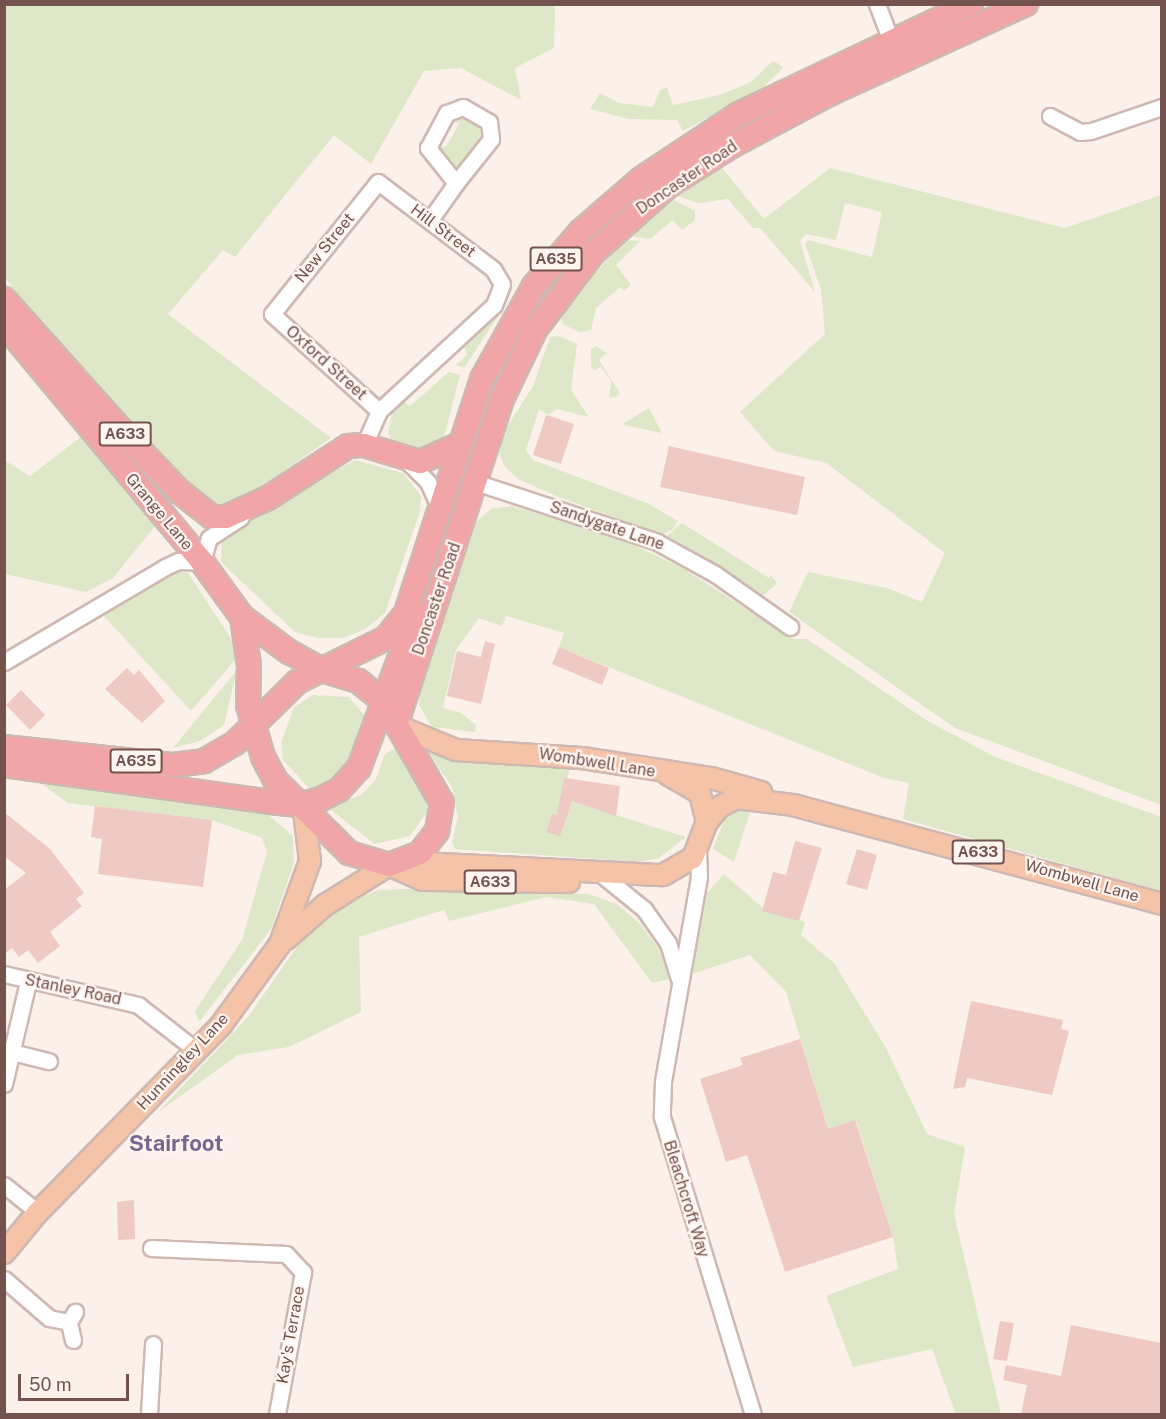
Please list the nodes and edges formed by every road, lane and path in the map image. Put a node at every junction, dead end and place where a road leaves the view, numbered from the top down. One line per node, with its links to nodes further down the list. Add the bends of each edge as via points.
1 (877, 4): 4 (street)
2 (971, 4): 4 (highway, Doncaster Road / A635)
3 (1026, 4): 4 (highway, Doncaster Road / A635)
4 (895, 52): 14 (highway, Doncaster Road / A635, via 739,114 667,160 600,213 561,252 518,311 482,379); 17 (highway, Doncaster Road / A635, via 668,186 618,227 574,275 535,330 502,399)
5 (1161, 107): 6 (street, via 1080,132)
6 (1050, 116)
7 (378, 182): 9 (street, Hill Street); 11 (street, New Street)
8 (456, 183): 8 (street, via 428,148 447,113 463,107 489,122 491,139); 9 (street)
9 (430, 220): 13 (street, Hill Street, via 493,269 502,284 494,305)
10 (4, 299): 18 (highway, A633, via 129,440 205,514 226,517)
11 (272, 314): 13 (street, Oxford Street)
12 (4, 324): 22 (highway, Grange Lane / A633)
13 (379, 411): 15 (street)
14 (460, 444): 16 (highway, via 432,459); 19 (highway, Doncaster Road / A635)
15 (364, 445): 16 (highway); 18 (highway, A633, via 348,446)
16 (408, 462): 19 (street, via 428,482)
17 (475, 482): 20 (highway, Doncaster Road / A635); 21 (highway, via 460,485); 24 (street, Sandygate Lane, via 657,542 715,574)
18 (268, 498): 22 (street, via 209,538)
19 (439, 507): 21 (highway, Doncaster Road / A635)
20 (466, 513): 27 (highway, via 447,531); 29 (highway, Doncaster Road / A635)
21 (429, 540): 26 (highway, Doncaster Road / A635, via 397,628 376,645)
22 (201, 562): 23 (highway, Grange Lane / A633); 25 (street, via 178,561 165,567)
23 (242, 617): 26 (highway, A633); 28 (highway, Grange Lane / A633, via 249,665 248,705)
24 (790, 627)
25 (4, 662)
26 (322, 670): 27 (highway, via 358,681); 28 (highway, A635, via 287,690)
27 (383, 702): 29 (highway); 35 (highway, via 351,780)
28 (256, 724): 30 (highway, A635, via 223,753 189,765); 35 (highway, via 263,757)
29 (399, 725): 32 (main road, Wombwell Lane / A633, via 456,750 571,756); 38 (highway, via 439,793 442,809 430,844)
30 (4, 747)
31 (4, 765): 35 (highway, A635)
32 (667, 774): 34 (main road, Wombwell Lane / A633, via 720,780); 36 (main road, A633, via 700,793)
33 (736, 798): 34 (main road, Wombwell Lane / A633); 36 (main road, Bleachcroft Way / A633, via 719,807)
34 (793, 805): 40 (main road, Wombwell Lane / A633)
35 (300, 808): 38 (highway, via 349,853); 41 (main road, Hunningley Lane, via 310,861)
36 (707, 822): 37 (main road, Bleachcroft Way / A633)
37 (698, 851): 39 (main road, A633, via 681,868 663,875); 43 (street, Bleachcroft Way, via 699,877 688,952)
38 (395, 863): 39 (main road, A633); 41 (main road, Hunningley Lane, via 325,905)
39 (598, 875): 43 (street, Bleachcroft Way, via 644,909 668,943)
40 (1161, 904)
41 (280, 944): 45 (main road, Hunningley Lane)
42 (4, 974): 44 (street, Stanley Road)
43 (680, 978): 58 (street, Bleachcroft Way, via 662,1117)
44 (28, 982): 45 (street, Stanley Road, via 138,1005); 46 (street)
45 (197, 1051): 50 (main road, Hunningley Lane)
46 (12, 1052): 47 (street); 48 (street)
47 (49, 1061)
48 (4, 1084)
49 (4, 1185): 50 (street)
50 (38, 1212): 52 (main road, Hunningley Lane)
51 (151, 1248): 57 (street, Kay's Terrace, via 286,1254 303,1272)
52 (4, 1252)
53 (4, 1279): 54 (street, via 49,1318 72,1317)
54 (73, 1340)
55 (153, 1344): 56 (street)
56 (149, 1414)
57 (277, 1414)
58 (753, 1414)

